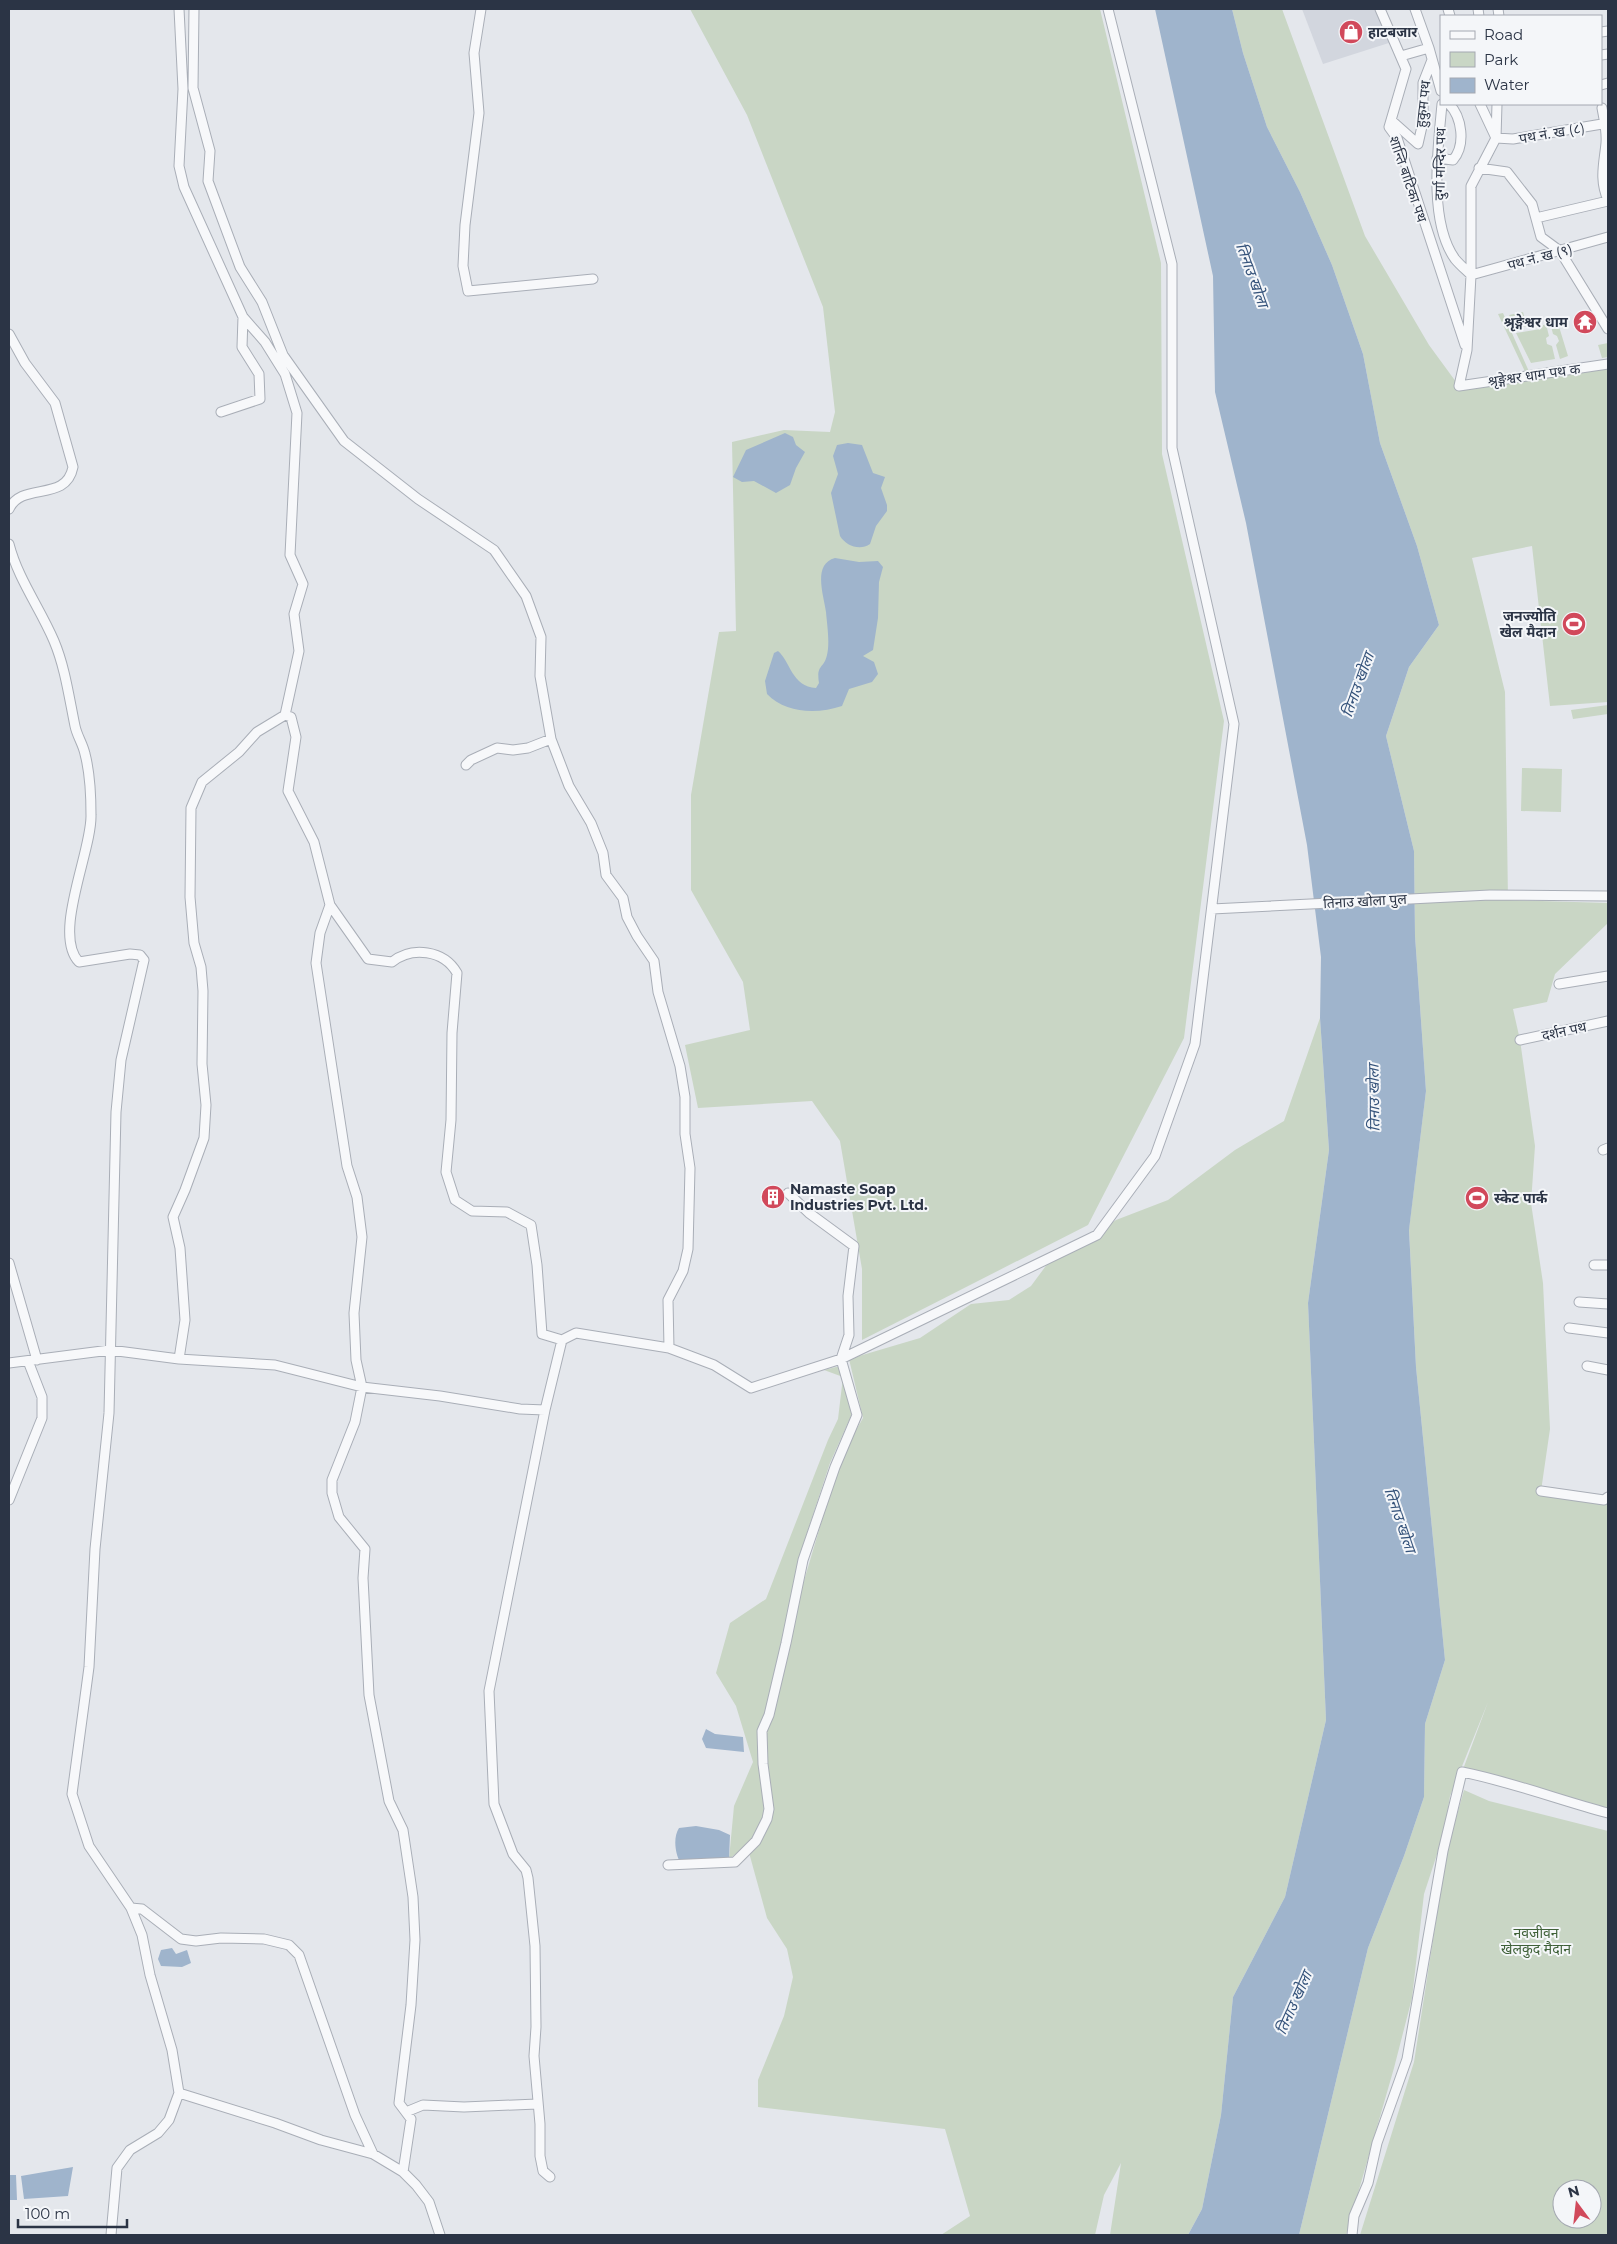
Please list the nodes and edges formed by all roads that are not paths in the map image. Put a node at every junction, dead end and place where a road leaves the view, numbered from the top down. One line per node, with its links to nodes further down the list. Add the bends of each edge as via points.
1 (179, 9): 27 (street, via 183,89 179,166 184,187)
2 (194, 9): 36 (street, via 193,88 210,151 208,181 240,267 262,302 283,355 344,441 418,499 494,550 526,596 541,637 540,676)
3 (482, 9): 26 (street, via 474,53 479,113 463,266 468,291)
4 (1108, 9): 40 (street, via 1172,264 1172,448 1234,724)
5 (1380, 9): 8 (street, शान्ति बाटिका पथ)
6 (1415, 9): 7 (street)
7 (1429, 48): 8 (street); 9 (street)
8 (1401, 56): 16 (street, शान्ति बाटिका पथ, via 1406,70)
9 (1432, 60): 10 (street); 16 (street, हुकुम पथ, via 1423,83 1423,122 1418,144)
10 (1440, 88)
11 (1442, 105): 19 (street, दुर्गा मन्दिर पथ)
12 (1450, 105): 19 (street, via 1461,127 1458,154 1453,160)
13 (1480, 105): 18 (street)
14 (1497, 105): 18 (street)
15 (1602, 108): 17 (street)
16 (1391, 120): 30 (street, शान्ति बाटिका पथ, via 1389,127 1396,138)
17 (1606, 123): 18 (street, पथ नं. ख (८), via 1513,139); 21 (street, via 1602,172 1603,189)
18 (1496, 138): 20 (street)
19 (1437, 158): 25 (street, दुर्गा मन्दिर पथ, via 1437,190 1444,238 1455,259)
20 (1478, 168): 22 (street, via 1507,172 1524,191); 25 (street, via 1471,186)
21 (1608, 200): 22 (street)
22 (1536, 218): 24 (street, via 1541,237)
23 (1608, 240): 24 (street, पथ नं. ख (९))
24 (1560, 251): 25 (street, पथ नं. ख (९)); 28 (street)
25 (1472, 275): 30 (street)
26 (593, 279)
27 (243, 317): 32 (street, via 242,347 259,374 260,399); 35 (street, via 266,342 285,374 297,413 290,555 303,584 294,614 299,651)
28 (1608, 329)
29 (9, 334): 33 (street, via 17,351 55,403 73,467 71,477 62,486 22,495 13,500)
30 (1467, 350): 31 (street, श्रृङ्गेश्वर धाम पथ क, via 1460,386)
31 (1608, 364)
32 (221, 412)
33 (9, 509)
34 (9, 544): 55 (street, via 21,578 55,643 63,666 75,728 86,758 91,815 88,844 72,904 72,949 79,962 130,954 140,955 144,960 121,1060 117,1103)
35 (285, 715): 39 (street, via 291,717 296,737 288,791 314,842); 57 (street, via 257,732 239,752 202,782 191,808 190,897 203,991 202,1064 206,1105 204,1138 173,1217 180,1248 185,1320)
36 (551, 739): 37 (street, via 528,748 497,748); 54 (street, via 569,786 591,823 603,853 606,875 622,898 627,917 654,961 658,992 680,1066 690,1168 688,1249 683,1271 668,1300)
37 (466, 765)
38 (1608, 896): 40 (street, तिनाउ खोला पुल, via 1490,895)
39 (330, 904): 53 (street, via 368,959 392,962 402,954 413,952 440,956 457,973 446,1172 455,1200 472,1211 507,1212 531,1225 542,1334); 62 (street, via 320,932 316,963 347,1166 357,1197 362,1237 354,1313 356,1360)
40 (1212, 909): 56 (street, via 1192,1053 1155,1156 1097,1235)
41 (1608, 976): 42 (street)
42 (1559, 984)
43 (1608, 1021): 44 (street, दर्शन पथ)
44 (1520, 1040)
45 (788, 1193): 56 (street, via 854,1246 848,1296 849,1335)
46 (9, 1264): 58 (street)
47 (1594, 1265): 48 (street)
48 (1608, 1265)
49 (1578, 1302): 50 (street)
50 (1608, 1304)
51 (1569, 1328): 52 (street)
52 (1608, 1334)
53 (562, 1340): 54 (street, via 576,1333); 63 (street)
54 (669, 1348): 56 (street, via 714,1365 751,1388)
55 (110, 1350): 57 (street); 58 (street); 69 (street, via 109,1413 88,1667 72,1794 89,1846)
56 (841, 1359): 68 (street, via 857,1415 803,1560 769,1715 762,1731 769,1809 767,1819 756,1841 735,1862)
57 (179, 1360): 62 (street, via 275,1365)
58 (33, 1361): 59 (street); 66 (street, via 42,1397 42,1418)
59 (9, 1363)
60 (1587, 1366): 61 (street)
61 (1608, 1370)
62 (362, 1387): 63 (street); 72 (street, via 348,1445 332,1480 332,1493 339,1517 365,1549 363,1578 369,1695 388,1801 403,1830 413,1898 415,1940 411,2005 399,2103)
63 (545, 1410): 71 (street, via 489,1691 494,1804 513,1854 526,1870 528,1878 535,1946)
64 (1541, 1491): 65 (street, via 1604,1500)
65 (1608, 1497)
66 (9, 1500)
67 (1608, 1813): 78 (street, via 1500,1780 1462,1772 1442,1851 1407,2059 1377,2143 1368,2183 1354,2216)
68 (668, 1864)
69 (131, 1908): 70 (street, via 142,1935 172,2050); 73 (street, via 142,1909 181,1939 264,1939 289,1945 299,1955 355,2115)
70 (179, 2093): 73 (street); 76 (street, via 169,2120 158,2133 130,2150 117,2168)
71 (537, 2104): 72 (street, via 423,2105); 75 (street, via 540,2156 543,2171)
72 (406, 2112): 74 (street, via 411,2119)
73 (374, 2154): 74 (street)
74 (403, 2172): 77 (street, via 429,2202)
75 (550, 2177)
76 (111, 2235)
77 (440, 2235)
78 (1352, 2235)

